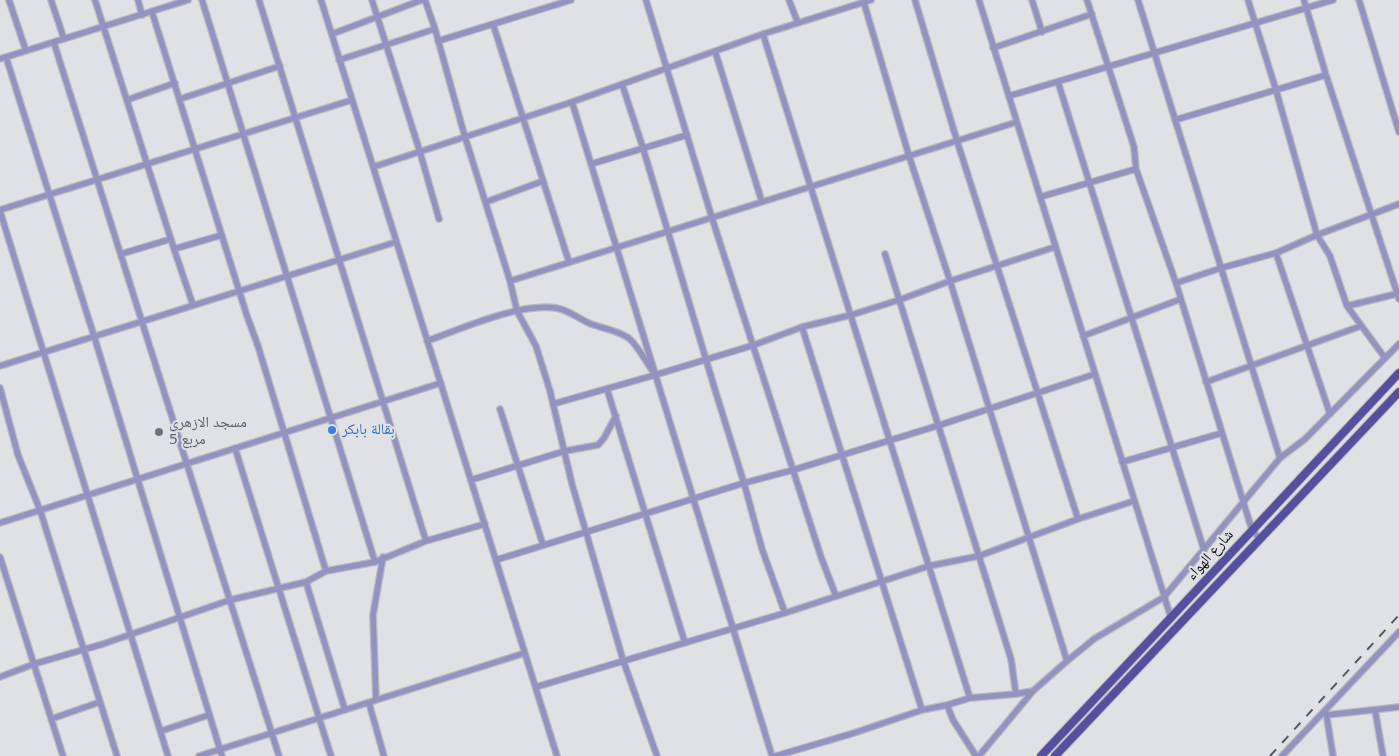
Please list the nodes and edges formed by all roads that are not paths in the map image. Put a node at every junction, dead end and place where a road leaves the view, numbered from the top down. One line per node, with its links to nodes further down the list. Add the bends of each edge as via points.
1 (9, 0): 44 (street)
2 (51, 0): 38 (street)
3 (95, 0): 33 (street)
4 (138, 0): 28 (street)
5 (202, 0): 54 (street)
6 (259, 0): 48 (street)
7 (321, 0): 36 (street)
8 (372, 0): 29 (street)
9 (423, 0): 29 (street); 34 (street)
10 (571, 0): 32 (street)
11 (646, 0): 50 (street)
12 (789, 0): 30 (street)
13 (871, 0): 24 (street)
14 (916, 0): 70 (street)
15 (979, 0): 42 (street)
16 (1032, 0): 35 (street)
17 (1087, 0): 27 (street)
18 (1138, 0): 45 (street)
19 (1248, 0): 31 (street)
20 (1304, 0): 25 (street)
21 (1333, 0): 25 (street)
22 (1359, 0): 66 (street)
23 (184, 1): 26 (street)
24 (864, 3): 30 (street); 74 (street)
25 (1307, 8): 31 (street); 51 (street)
26 (152, 12): 28 (street); 53 (street)
27 (1092, 14): 35 (street); 49 (street)
28 (142, 15): 33 (street)
29 (378, 18): 36 (street); 41 (street)
30 (798, 23): 37 (street)
31 (1255, 23): 45 (street); 56 (street)
32 (493, 24): 39 (street); 63 (street)
33 (104, 27): 38 (street); 58 (street)
34 (435, 29): 39 (street); 41 (street)
35 (1042, 32): 42 (street)
36 (332, 34): 47 (street)
37 (763, 34): 43 (street); 82 (street)
38 (64, 40): 40 (street)
39 (438, 41): 69 (street)
40 (54, 42): 44 (street); 79 (street)
41 (386, 45): 47 (street); 73 (street)
42 (994, 48): 57 (street)
43 (715, 51): 50 (street); 86 (street)
44 (26, 52): 46 (street)
45 (1154, 53): 49 (street); 64 (street)
46 (3, 58): 83 (street)
47 (339, 60): 60 (street)
48 (280, 66): 54 (street); 62 (street)
49 (1109, 66): 52 (street); 78 (street, via 1134,148)
50 (667, 67): 55 (street); 68 (street)
51 (1326, 75): 56 (street); 89 (street)
52 (1058, 82): 57 (street); 81 (street)
53 (175, 83): 58 (street); 59 (street)
54 (228, 83): 59 (street); 67 (street)
55 (622, 84): 61 (street); 71 (street)
56 (1276, 90): 64 (street); 94 (street)
57 (1008, 96): 65 (street)
58 (127, 100): 75 (street)
59 (180, 100): 72 (street)
60 (352, 100): 62 (street); 77 (street)
61 (572, 102): 63 (street); 76 (street)
62 (295, 118): 67 (street); 103 (street)
63 (522, 118): 69 (street); 80 (street)
64 (1175, 120): 106 (street)
65 (1017, 122): 70 (street); 84 (street)
66 (1399, 132)
67 (244, 134): 72 (street); 107 (street)
68 (687, 134): 71 (street); 90 (street)
69 (465, 137): 73 (street); 85 (street)
70 (957, 141): 74 (street); 105 (street)
71 (643, 148): 76 (street); 92 (street)
72 (195, 149): 75 (street); 93 (street)
73 (420, 152): 77 (street); 91 (street)
74 (909, 156): 82 (street); 109 (street)
75 (147, 164): 79 (street); 95 (street)
76 (591, 164): 97 (street)
77 (373, 167): 96 (street)
78 (1136, 169): 81 (street); 110 (street)
79 (97, 180): 83 (street); 101 (street)
80 (543, 181): 85 (street); 104 (street)
81 (1090, 182): 84 (street); 119 (street)
82 (811, 186): 86 (street); 118 (street)
83 (49, 194): 88 (street); 123 (street)
84 (1040, 197): 98 (street)
85 (486, 202): 108 (street)
86 (762, 202): 90 (street)
87 (1399, 204): 89 (street)
88 (0, 210): 129 (street)
89 (1372, 214): 94 (street); 112 (street)
90 (712, 218): 92 (street); 126 (street)
91 (439, 219)
92 (668, 231): 97 (street); 130 (street)
93 (222, 235): 99 (street); 111 (street)
94 (1317, 235): 100 (street); 116 (street, via 1330,256)
95 (171, 239): 99 (street); 101 (street)
96 (396, 242): 103 (street); 125 (street)
97 (616, 247): 104 (street); 136 (street)
98 (1055, 247): 105 (street); 124 (street)
99 (174, 249): 115 (street)
100 (1276, 253): 106 (street); 127 (street)
101 (120, 254): 120 (street)
102 (885, 254): 113 (street)
103 (339, 260): 107 (street); 143 (street)
104 (569, 262): 108 (street)
105 (997, 266): 109 (street); 142 (street)
106 (1221, 268): 110 (street); 132 (street)
107 (288, 276): 111 (street); 149 (street)
108 (510, 280): 117 (street)
109 (950, 281): 113 (street); 146 (street)
110 (1176, 283): 114 (street)
111 (239, 291): 115 (street); 151 (street)
112 (1398, 296): 116 (street)
113 (899, 300): 118 (street); 150 (street)
114 (1180, 300): 119 (street); 137 (street)
115 (193, 305): 120 (street)
116 (1347, 306): 121 (street)
117 (517, 311): 125 (street); 136 (street, via 534,307 556,308 628,337); 144 (street, via 536,346)
118 (851, 315): 122 (street); 153 (street)
119 (1132, 319): 124 (street); 155 (street)
120 (142, 322): 123 (street); 160 (street)
121 (1362, 326): 127 (street); 131 (street)
122 (802, 327): 126 (street); 157 (street)
123 (94, 336): 129 (street); 163 (street)
124 (1082, 336): 135 (street)
125 (428, 341): 138 (street)
126 (754, 345): 130 (street); 162 (street)
127 (1307, 345): 132 (street); 147 (street)
128 (1399, 345): 131 (street)
129 (44, 352): 133 (street); 166 (street)
130 (707, 358): 136 (street); 165 (street)
131 (1385, 358): 147 (street)
132 (1251, 365): 137 (street); 158 (street)
133 (0, 366)
134 (1399, 373): 175 (main road, شارع الهواء)
135 (1095, 374): 142 (street); 159 (street)
136 (655, 375): 140 (street); 167 (street)
137 (1206, 382): 152 (street)
138 (441, 383): 143 (street); 164 (street)
139 (0, 388): 170 (street, via 18,455)
140 (607, 389): 144 (street); 148 (street)
141 (1399, 392): 178 (main road, شارع الهواء)
142 (1038, 393): 146 (street); 172 (street)
143 (383, 402): 149 (street); 179 (street)
144 (553, 404): 156 (street)
145 (500, 409): 161 (street)
146 (990, 409): 150 (street); 177 (street)
147 (1330, 414): 158 (street)
148 (616, 416): 156 (street, via 598,445); 171 (street)
149 (331, 418): 151 (street); 186 (street)
150 (939, 426): 153 (street); 182 (street)
151 (284, 433): 154 (street); 188 (street)
152 (1222, 433): 155 (street); 169 (street)
153 (890, 440): 157 (street); 187 (street)
154 (234, 448): 160 (street); 191 (street)
155 (1172, 448): 159 (street); 181 (street)
156 (565, 451): 161 (street); 176 (street)
157 (844, 454): 162 (street); 189 (street)
158 (1280, 458): 169 (street)
159 (1122, 462): 168 (street)
160 (187, 464): 163 (street); 194 (street)
161 (517, 466): 164 (street); 180 (street)
162 (793, 470): 165 (street); 192 (street)
163 (138, 479): 166 (street); 196 (street)
164 (471, 480): 174 (street)
165 (744, 483): 167 (street); 195 (street, via 762,549)
166 (88, 495): 170 (street); 200 (street)
167 (693, 498): 171 (street); 198 (street)
168 (1134, 501): 172 (street); 193 (street)
169 (1243, 503): 175 (street); 181 (street)
170 (40, 510): 173 (street); 202 (street)
171 (644, 514): 176 (street); 201 (street)
172 (1078, 519): 177 (street)
173 (0, 523)
174 (485, 524): 179 (street); 185 (street)
175 (1252, 530): 178 (street); 197 (main road, شارع الهواء)
176 (586, 532): 180 (street); 204 (street)
177 (1029, 537): 182 (street); 205 (street)
178 (1260, 540): 239 (main road, شارع الهواء)
179 (426, 541): 184 (street)
180 (543, 545): 185 (street)
181 (1204, 550): 193 (street)
182 (978, 556): 187 (street); 210 (street, via 1011,659)
183 (0, 557): 206 (street)
184 (382, 558): 186 (street); 212 (street, via 373,615)
185 (496, 560): 203 (street)
186 (375, 562): 188 (street)
187 (929, 566): 189 (street); 211 (street)
188 (326, 571): 190 (street)
189 (881, 581): 192 (street); 218 (street)
190 (306, 582): 191 (street); 217 (street)
191 (279, 589): 194 (street); 222 (street)
192 (836, 596): 195 (street)
193 (1164, 597): 197 (street); 205 (street, via 1094,639)
194 (230, 600): 196 (street); 225 (street)
195 (785, 613): 198 (street)
196 (180, 618): 200 (street); 221 (street)
197 (1172, 618): 238 (main road, شارع الهواء)
198 (733, 629): 201 (street); 236 (street)
199 (1399, 632): 220 (street)
200 (131, 634): 202 (street); 224 (street)
201 (685, 643): 204 (street)
202 (84, 650): 206 (street); 213 (street)
203 (525, 653): 208 (street); 212 (street)
204 (624, 660): 208 (street); 235 (street)
205 (1067, 661): 209 (street)
206 (34, 664): 207 (street); 223 (street)
207 (0, 677)
208 (536, 687): 234 (street)
209 (1033, 691): 210 (street); 237 (street)
210 (1016, 694): 211 (street)
211 (970, 698): 215 (street)
212 (376, 700): 214 (street)
213 (100, 702): 223 (street); 228 (street)
214 (369, 702): 217 (street); 233 (street)
215 (946, 705): 218 (street); 237 (street)
216 (1399, 708): 219 (street)
217 (345, 710): 222 (street)
218 (922, 710): 236 (street)
219 (1375, 710): 220 (street); 242 (street)
220 (1326, 712): 240 (street); 241 (street)
221 (209, 715): 224 (street); 226 (street)
222 (320, 718): 225 (street); 232 (street)
223 (51, 720): 227 (street)
224 (161, 731): 229 (street)
225 (272, 733): 226 (street); 231 (street)
226 (221, 753): 230 (street)
227 (63, 756)
228 (117, 756)
229 (168, 756)
230 (199, 756)
231 (279, 756)
232 (331, 756)
233 (384, 756)
234 (557, 756)
235 (657, 756)
236 (774, 756)
237 (978, 756)
238 (1041, 756)
239 (1055, 756)
240 (1282, 756)
241 (1332, 756)
242 (1383, 756)

